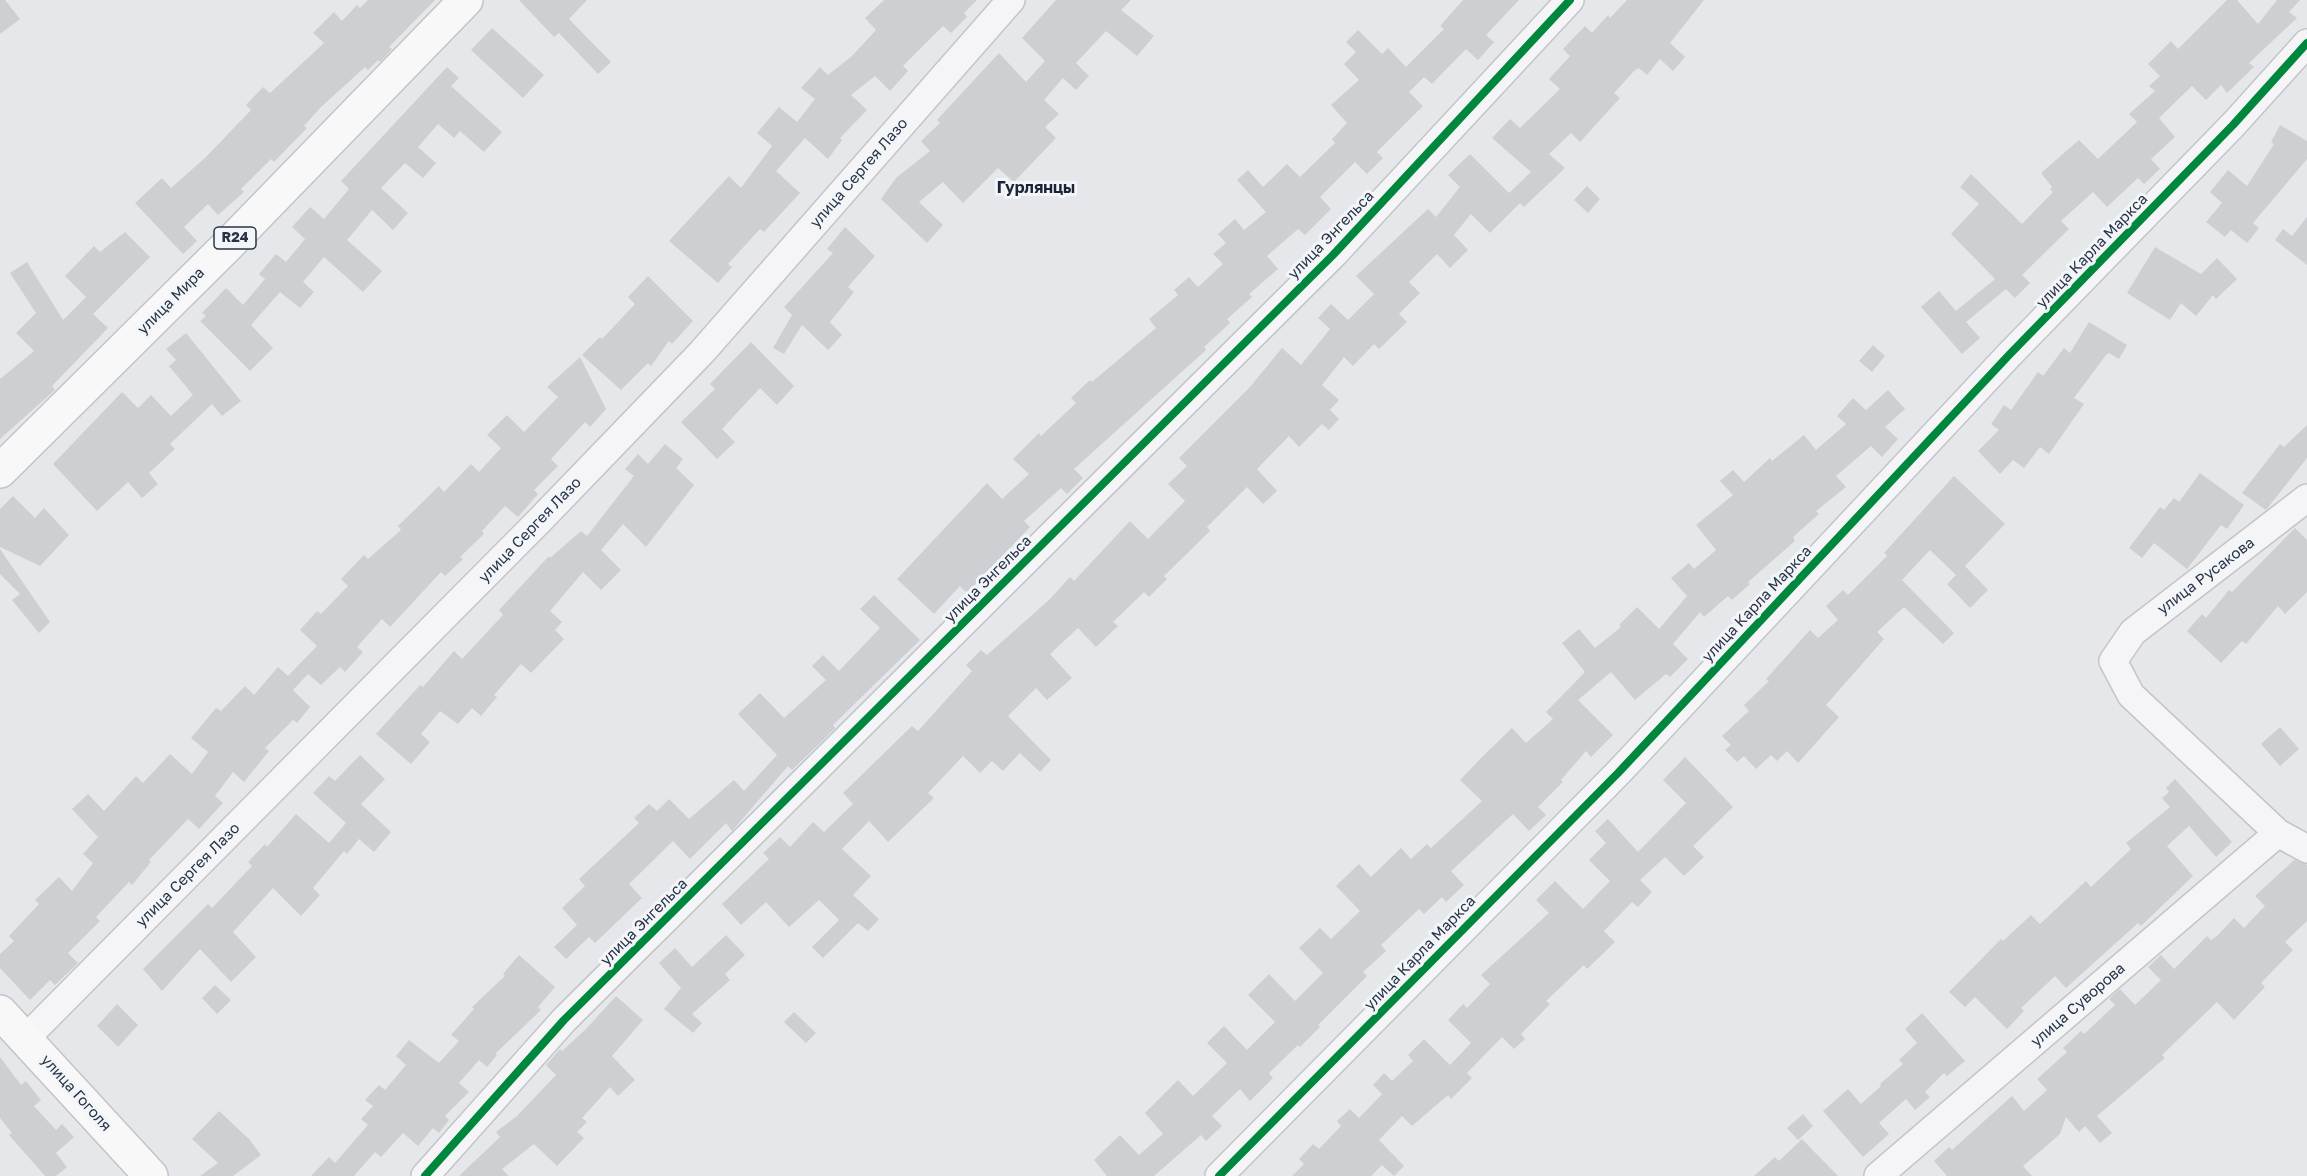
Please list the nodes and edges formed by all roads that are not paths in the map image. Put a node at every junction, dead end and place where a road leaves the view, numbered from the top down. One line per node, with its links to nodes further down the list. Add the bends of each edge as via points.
1 (466, 0): 5 (main road, улица Мира / R24, via 229,244)
2 (1011, 0): 10 (street, улица Сергея Лазо, via 702,352 533,528)
3 (1570, 0): 12 (street, улица Энгельса, via 1333,255 564,1020)
4 (2307, 43): 13 (street, улица Карла Маркса, via 1618,773)
5 (0, 471)
6 (2307, 498): 7 (street, улица Русакова, via 2133,632 2113,661 2131,695)
7 (2278, 833): 8 (street); 14 (street, улица Суворова)
8 (2307, 849)
9 (0, 1012): 10 (main road, улица Гоголя)
10 (26, 1038): 11 (main road, улица Гоголя)
11 (151, 1176)
12 (425, 1176)
13 (1219, 1176)
14 (1878, 1176)

